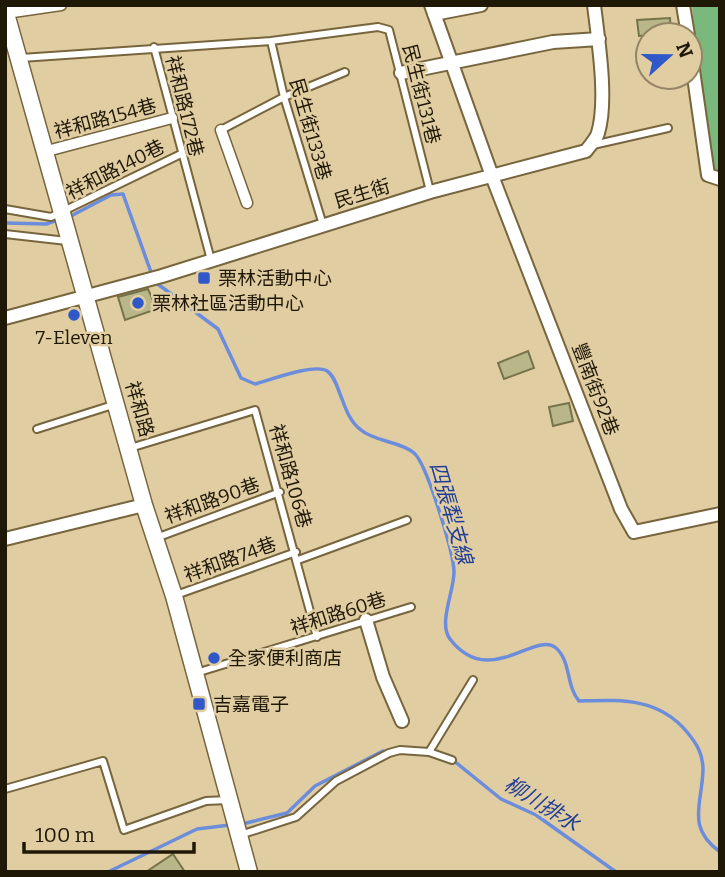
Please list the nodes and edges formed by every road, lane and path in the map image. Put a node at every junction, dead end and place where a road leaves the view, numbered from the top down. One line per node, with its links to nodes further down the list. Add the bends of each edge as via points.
1 (61, 5): 5 (street)
2 (481, 5): 4 (street)
3 (594, 5): 6 (street)
4 (433, 10): 10 (street)
5 (6, 12): 9 (street, 祥和路)
6 (599, 39): 10 (street, via 553,42); 18 (street, via 601,120)
7 (271, 41): 8 (lane, 民生街131巷); 12 (lane, 民生街131巷, via 378,27 389,30); 14 (lane, 民生街133巷)
8 (154, 47): 9 (lane, 祥和路172巷); 15 (lane, 祥和路172巷)
9 (21, 58): 19 (street, 祥和路)
10 (453, 62): 12 (street); 21 (street)
11 (345, 72): 14 (lane)
12 (401, 73): 23 (lane, 民生街131巷)
13 (696, 91): 22 (street, via 708,175)
14 (284, 97): 17 (lane); 27 (lane, 民生街133巷)
15 (172, 118): 19 (street, 祥和路154巷); 20 (lane, 祥和路172巷)
16 (668, 128): 18 (lane)
17 (221, 131): 24 (street)
18 (591, 145): 21 (street, 民生街, via 586,151)
19 (47, 151): 26 (street, 祥和路)
20 (181, 154): 26 (lane, 祥和路140巷); 30 (lane, 祥和路172巷)
21 (492, 176): 23 (street, 民生街); 38 (street, 豐南街92巷, via 621,509 634,532)
22 (720, 179)
23 (430, 192): 27 (street, 民生街)
24 (247, 203)
25 (5, 209): 26 (lane, via 51,217)
26 (64, 212): 29 (street, 祥和路)
27 (323, 225): 30 (street, 民生街)
28 (5, 234): 29 (lane)
29 (69, 241): 31 (street, 祥和路)
30 (211, 260): 31 (street, 民生街)
31 (85, 298): 32 (street, 民生街); 33 (street, 祥和路)
32 (5, 318)
33 (116, 404): 34 (lane); 35 (street, 祥和路)
34 (37, 429)
35 (130, 449): 36 (lane, 祥和路106巷, via 255,410); 37 (street, 祥和路)
36 (280, 492): 40 (lane, 祥和路90巷); 42 (lane, 祥和路106巷)
37 (144, 505): 40 (street, 祥和路); 41 (street)
38 (720, 514)
39 (407, 520): 42 (lane, 祥和路74巷)
40 (156, 538): 43 (street, 祥和路)
41 (5, 539)
42 (297, 556): 43 (lane, 祥和路74巷); 46 (lane, 祥和路106巷)
43 (174, 596): 47 (street, 祥和路)
44 (411, 607): 45 (lane, 祥和路60巷)
45 (366, 620): 46 (lane, 祥和路60巷); 49 (street)
46 (317, 637): 47 (lane, 祥和路60巷)
47 (194, 674): 53 (street, 祥和路)
48 (473, 680): 50 (lane)
49 (402, 721)
50 (429, 752): 51 (lane); 54 (lane, via 389,753 336,781 296,817)
51 (452, 760)
52 (5, 789): 53 (lane, via 103,761 124,830 206,800)
53 (228, 800): 54 (street, 祥和路)
54 (236, 829): 55 (street, 祥和路)
55 (249, 872)

